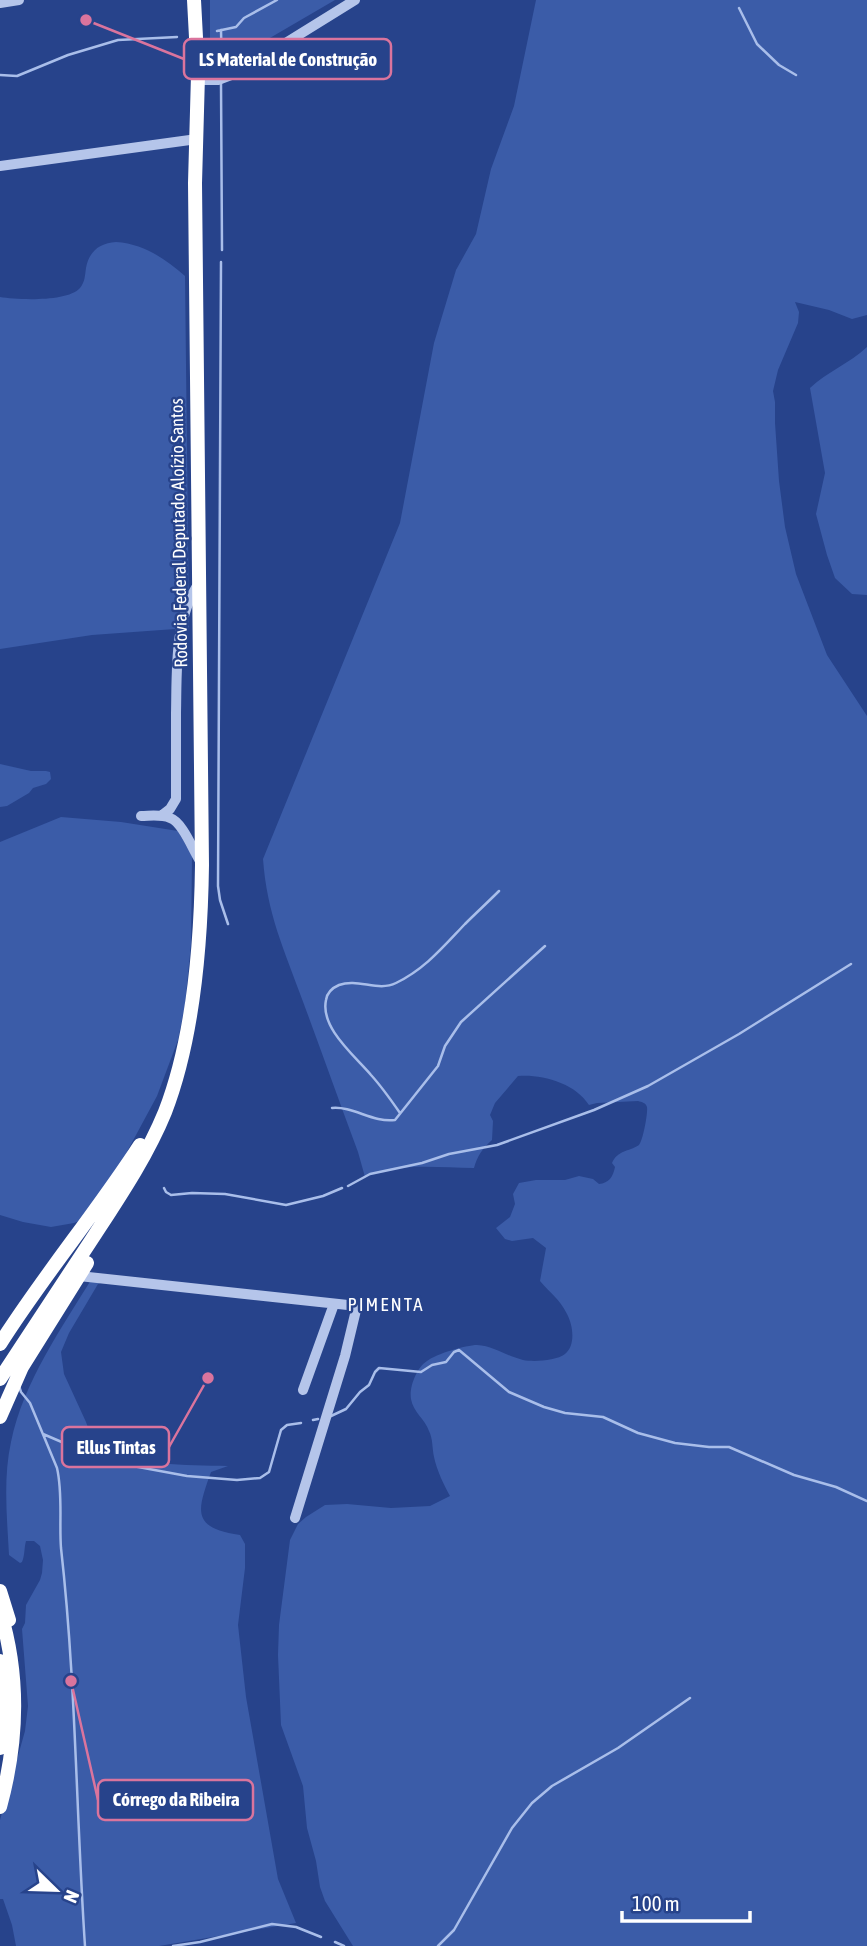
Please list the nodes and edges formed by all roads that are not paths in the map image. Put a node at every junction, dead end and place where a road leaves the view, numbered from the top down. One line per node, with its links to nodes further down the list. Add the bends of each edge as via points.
1 (19, 0): 6 (street)
2 (187, 0): 7 (highway)
3 (194, 0): 7 (highway, Rodovia Federal Deputado Aloízio Santos)
4 (199, 0): 8 (highway)
5 (355, 0): 8 (street, via 239,72 218,80)
6 (0, 3)
7 (194, 31): 8 (highway, Rodovia Federal Deputado Aloízio Santos)
8 (198, 77): 9 (highway, Rodovia Federal Deputado Aloízio Santos)
9 (197, 139): 10 (street); 11 (highway, Rodovia Federal Deputado Aloízio Santos)
10 (0, 166)
11 (199, 582): 13 (street, via 185,614 177,659 176,799); 14 (highway, Rodovia Federal Deputado Aloízio Santos)
12 (141, 816): 13 (street)
13 (161, 816): 14 (street, via 175,820)
14 (202, 865): 15 (highway, Rodovia Federal Deputado Aloízio Santos, via 195,974)
15 (179, 1064): 16 (highway); 17 (highway)
16 (168, 1103): 18 (highway, via 142,1168); 22 (highway, via 133,1175)
17 (147, 1135): 20 (highway); 21 (highway)
18 (79, 1276): 19 (street); 24 (highway, via 22,1367)
19 (334, 1304): 23 (street); 25 (street, via 357,1306)
20 (0, 1345)
21 (0, 1364)
22 (0, 1379)
23 (303, 1390)
24 (0, 1417)
25 (295, 1518)
26 (0, 1591): 29 (highway, via 11,1632)
27 (0, 1611): 29 (highway)
28 (0, 1661): 30 (highway)
29 (14, 1677): 31 (highway, via 13,1740)
30 (0, 1748)
31 (0, 1807)

